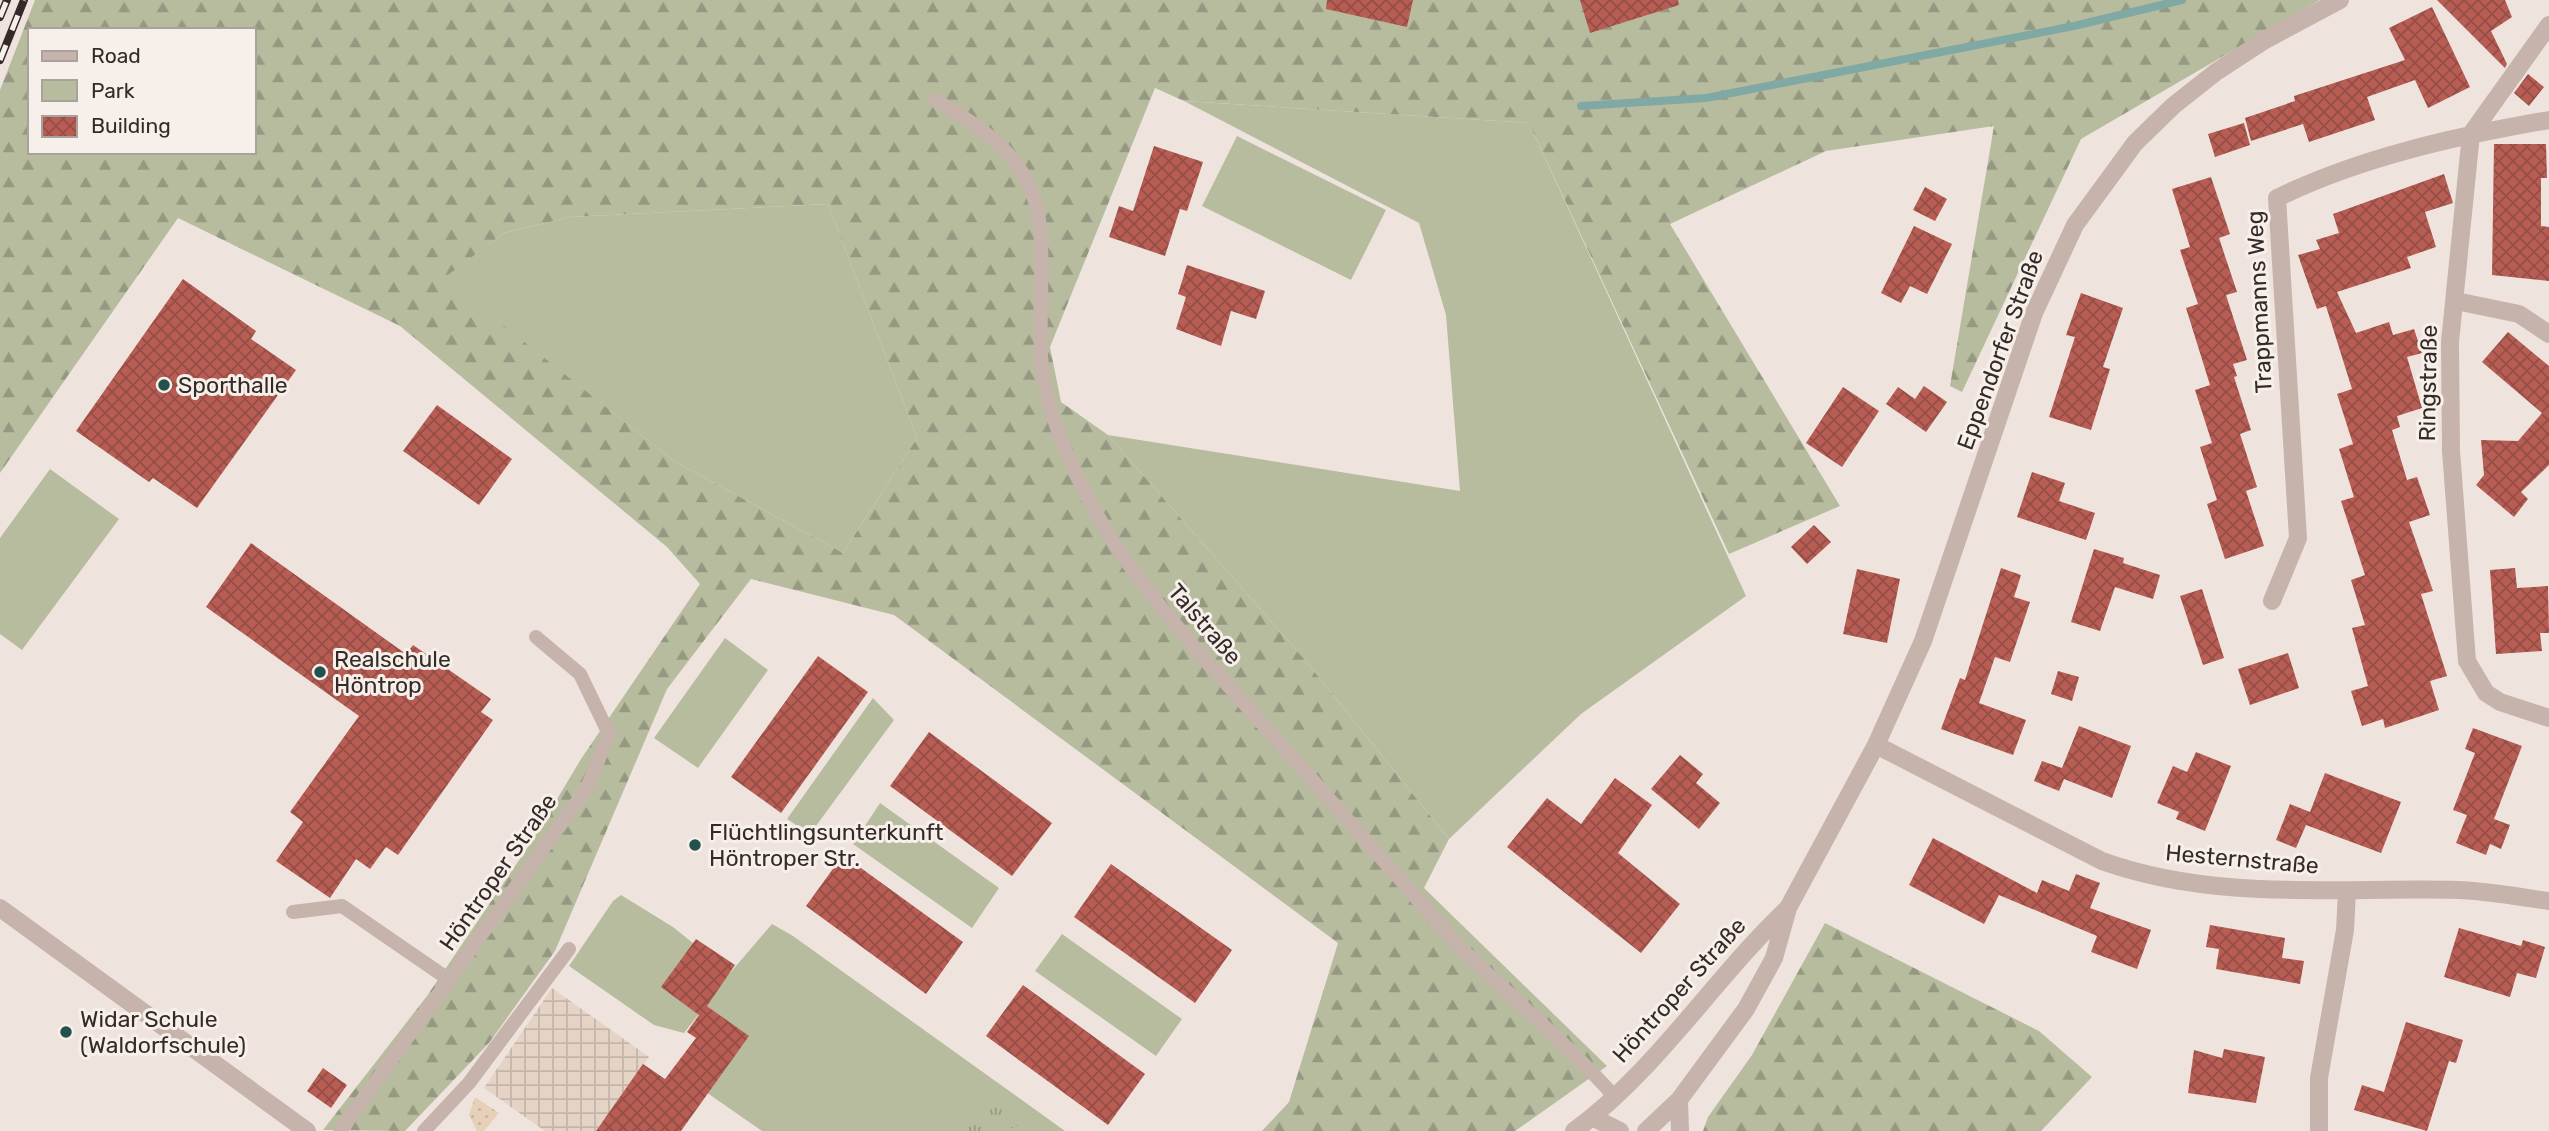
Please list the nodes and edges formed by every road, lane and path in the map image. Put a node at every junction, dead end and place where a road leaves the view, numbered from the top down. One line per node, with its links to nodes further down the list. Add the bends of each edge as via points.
1 (2340, 0): 11 (street, Eppendorfer Straße, via 2265,40 2173,106 2135,144 2075,225 2034,313 1923,642)
2 (2549, 25): 5 (street)
3 (935, 100): 19 (lane, Talstraße, via 997,139 1016,159 1031,190 1040,217 1044,256 1041,357 1045,388 1074,469 1125,562 1169,621 1460,947 1551,1029)
4 (2549, 120): 5 (street)
5 (2471, 134): 6 (street, Ringstraße); 8 (street, Trappmanns Weg, via 2374,162 2277,198 2298,538)
6 (2456, 301): 7 (street, via 2519,314); 10 (street, Ringstraße, via 2450,342 2451,452 2467,661 2486,693)
7 (2549, 334)
8 (2272, 601)
9 (536, 637): 18 (lane, Höntroper Straße, via 580,674 610,734 587,788)
10 (2549, 718)
11 (1877, 745): 12 (street, Hesternstraße, via 2102,861 2136,873 2180,883); 15 (street, Höntroper Straße)
12 (2347, 892): 13 (street, Hesternstraße, via 2459,890); 29 (street, via 2345,930 2319,1078)
13 (2549, 901)
14 (0, 908): 22 (street)
15 (1788, 908): 19 (street, Höntroper Straße, via 1751,943 1687,1023); 20 (street, Höntroper Straße, via 1774,958 1746,1009)
16 (293, 912): 18 (lane, via 342,906)
17 (569, 949): 24 (lane, via 469,1083)
18 (451, 981): 23 (lane, Höntroper Straße)
19 (1615, 1096): 21 (street, Höntroper Straße)
20 (1679, 1100): 27 (street, Höntroper Straße); 28 (street)
21 (1594, 1124): 25 (street, Höntroper Straße); 26 (street)
22 (307, 1131)
23 (340, 1131)
24 (424, 1131)
25 (1574, 1131)
26 (1620, 1131)
27 (1646, 1131)
28 (1680, 1131)
29 (2319, 1131)

